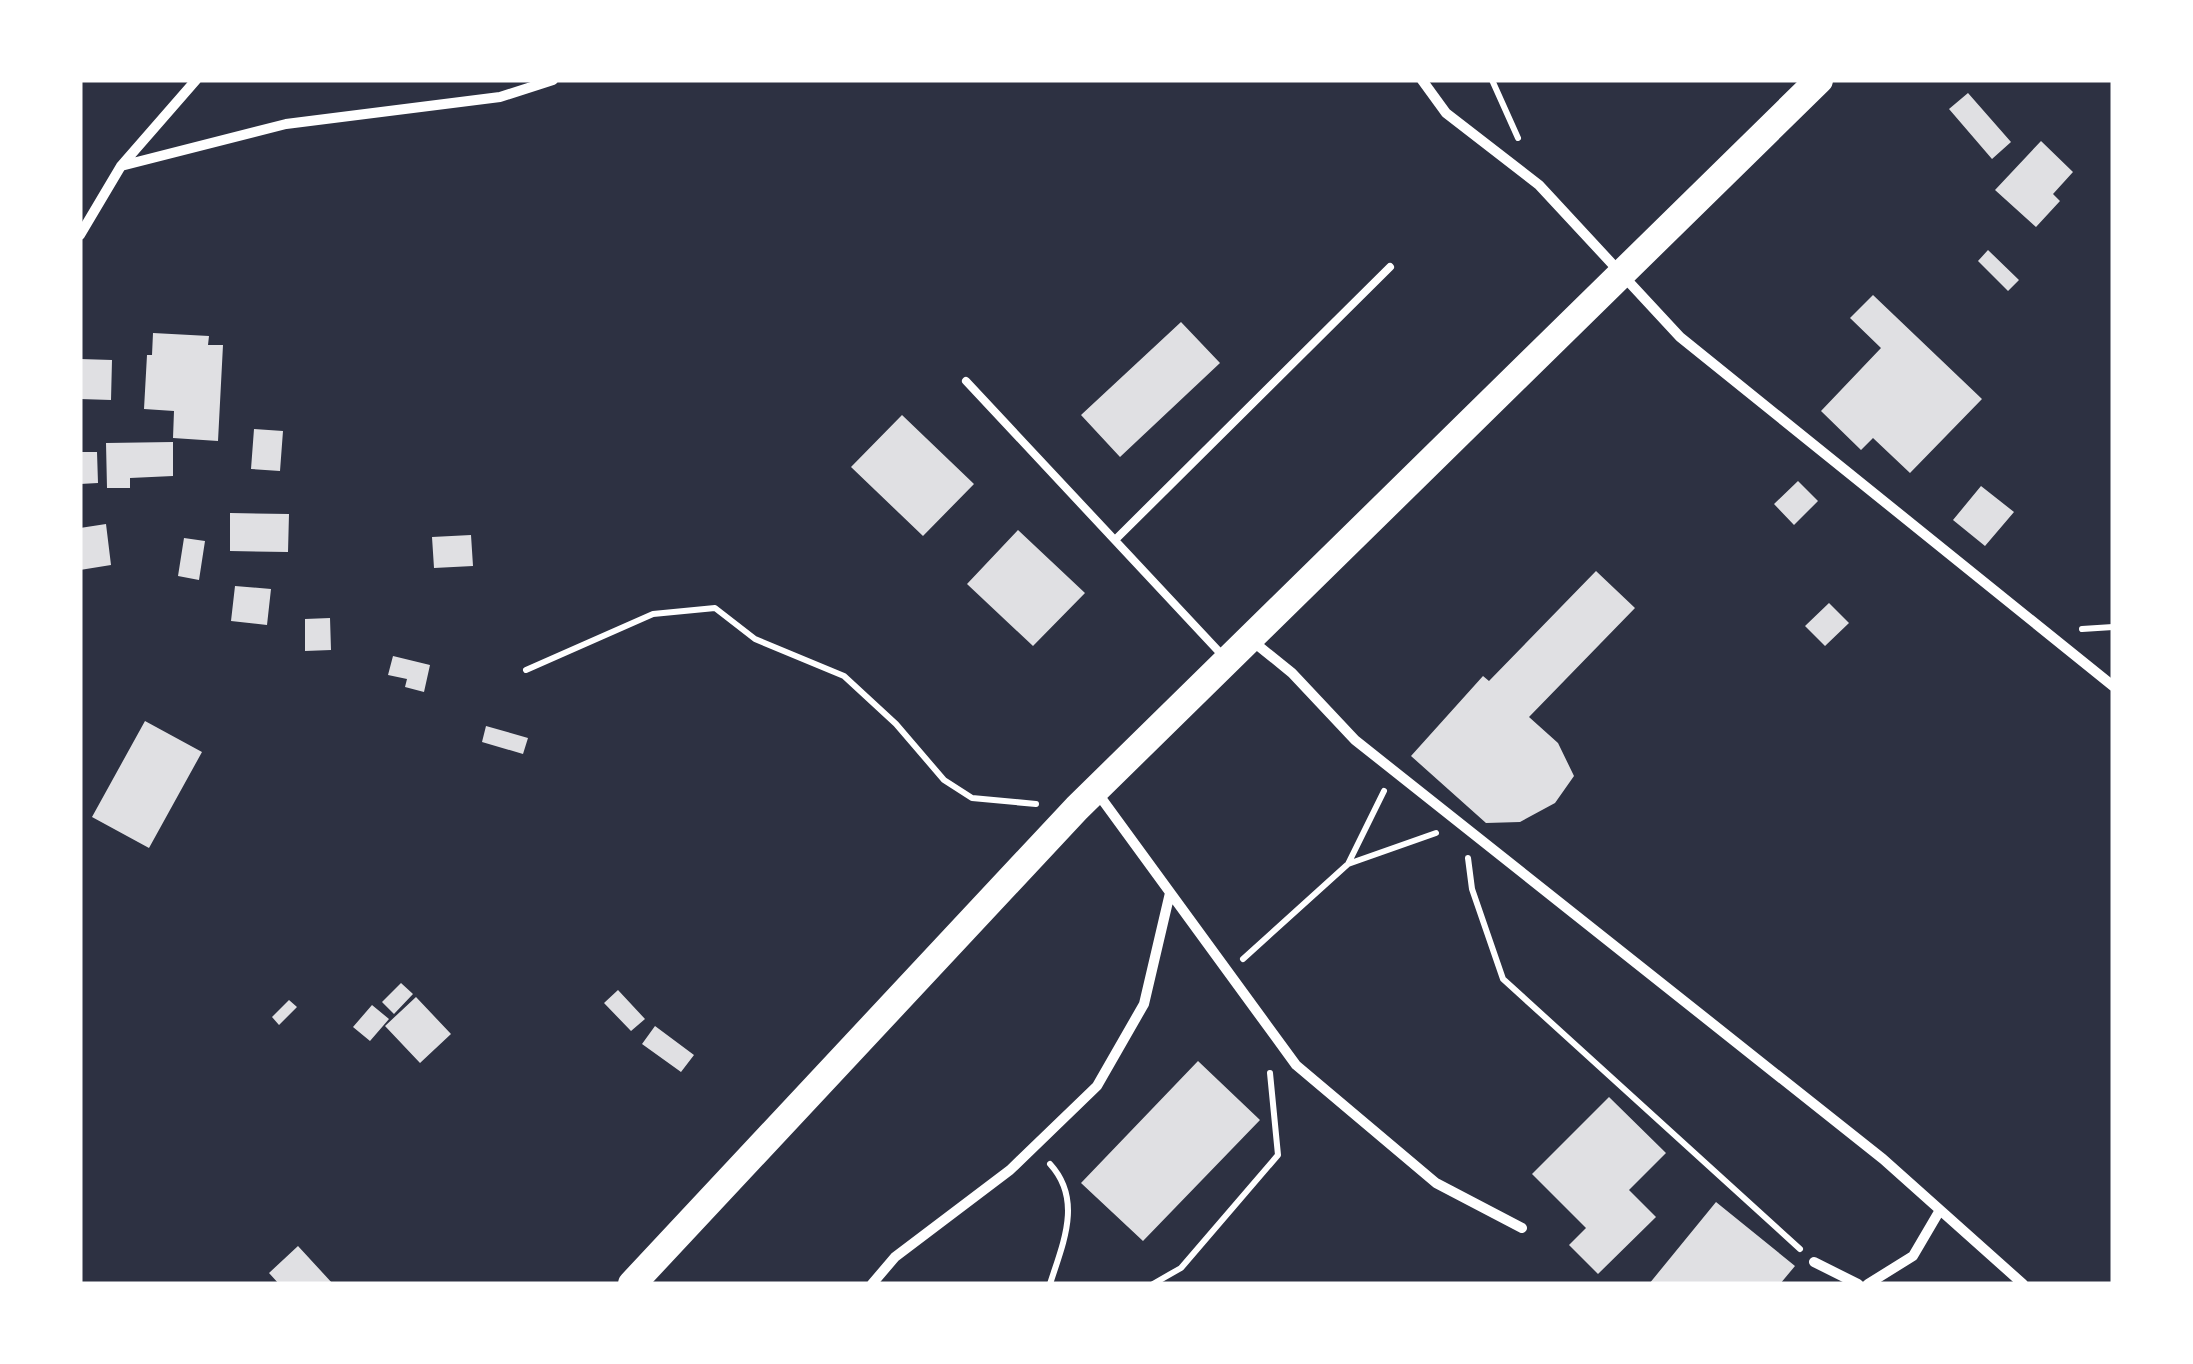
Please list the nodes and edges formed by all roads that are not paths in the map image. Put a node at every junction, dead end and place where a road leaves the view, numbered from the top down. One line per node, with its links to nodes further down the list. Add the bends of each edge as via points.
1 (196, 80): 5 (street)
2 (553, 80): 5 (street, via 500,97 286,124)
3 (1422, 80): 8 (street, via 1446,113 1539,185)
4 (1819, 80): 8 (highway)
5 (121, 166): 6 (street)
6 (80, 235)
7 (1390, 267): 10 (lane)
8 (1620, 277): 11 (highway); 13 (street, via 1680,336)
9 (966, 380): 10 (lane)
10 (1115, 540): 12 (lane)
11 (1250, 638): 12 (highway); 16 (street, via 1355,740)
12 (1228, 660): 14 (highway)
13 (2113, 686)
14 (1086, 799): 15 (street); 19 (highway)
15 (1170, 894): 17 (street, via 1296,1065 1436,1183); 20 (street, via 1144,1004 1096,1086)
16 (1940, 1210): 22 (street, via 1914,1256); 23 (street)
17 (1522, 1228)
18 (1814, 1262): 21 (street)
19 (632, 1284)
20 (872, 1284)
21 (1858, 1284)
22 (1868, 1284)
23 (2023, 1284)

